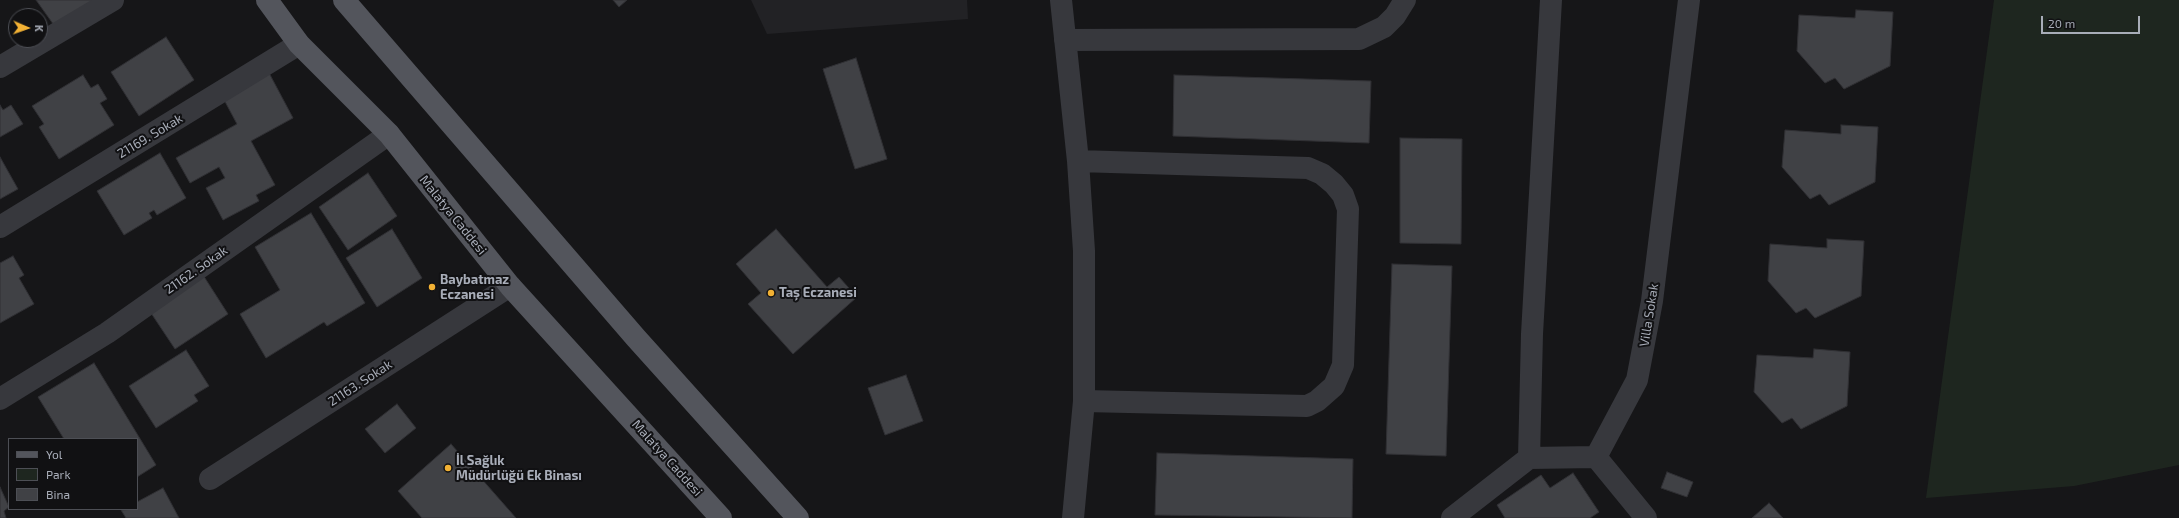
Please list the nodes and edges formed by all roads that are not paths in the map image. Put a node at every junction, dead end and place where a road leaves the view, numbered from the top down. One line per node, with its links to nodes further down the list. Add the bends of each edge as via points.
1 (113, 0): 10 (street)
2 (267, 0): 9 (main road, Malatya Caddesi)
3 (344, 0): 21 (main road, via 636,338)
4 (1061, 0): 8 (street)
5 (1405, 0): 8 (street, via 1384,27 1359,39)
6 (1552, 0): 18 (street, via 1532,334)
7 (1689, 0): 17 (street, Villa Sokak, via 1652,301 1637,380)
8 (1065, 40): 12 (street)
9 (299, 44): 11 (main road, Malatya Caddesi); 13 (street, 21169. Sokak)
10 (0, 67)
11 (388, 134): 14 (main road, Malatya Caddesi); 15 (street, 21162. Sokak, via 107,333)
12 (1078, 161): 16 (street, via 1084,251); 16 (street, via 1308,168 1322,174 1334,184 1348,209 1343,365 1334,386 1317,402 1307,406)
13 (0, 228)
14 (510, 286): 19 (street, 21163. Sokak); 20 (main road, Malatya Caddesi)
15 (0, 399)
16 (1084, 401): 22 (street)
17 (1596, 457): 18 (street); 24 (street)
18 (1530, 458): 23 (street)
19 (210, 479)
20 (721, 518)
21 (798, 518)
22 (1073, 518)
23 (1452, 518)
24 (1646, 518)

